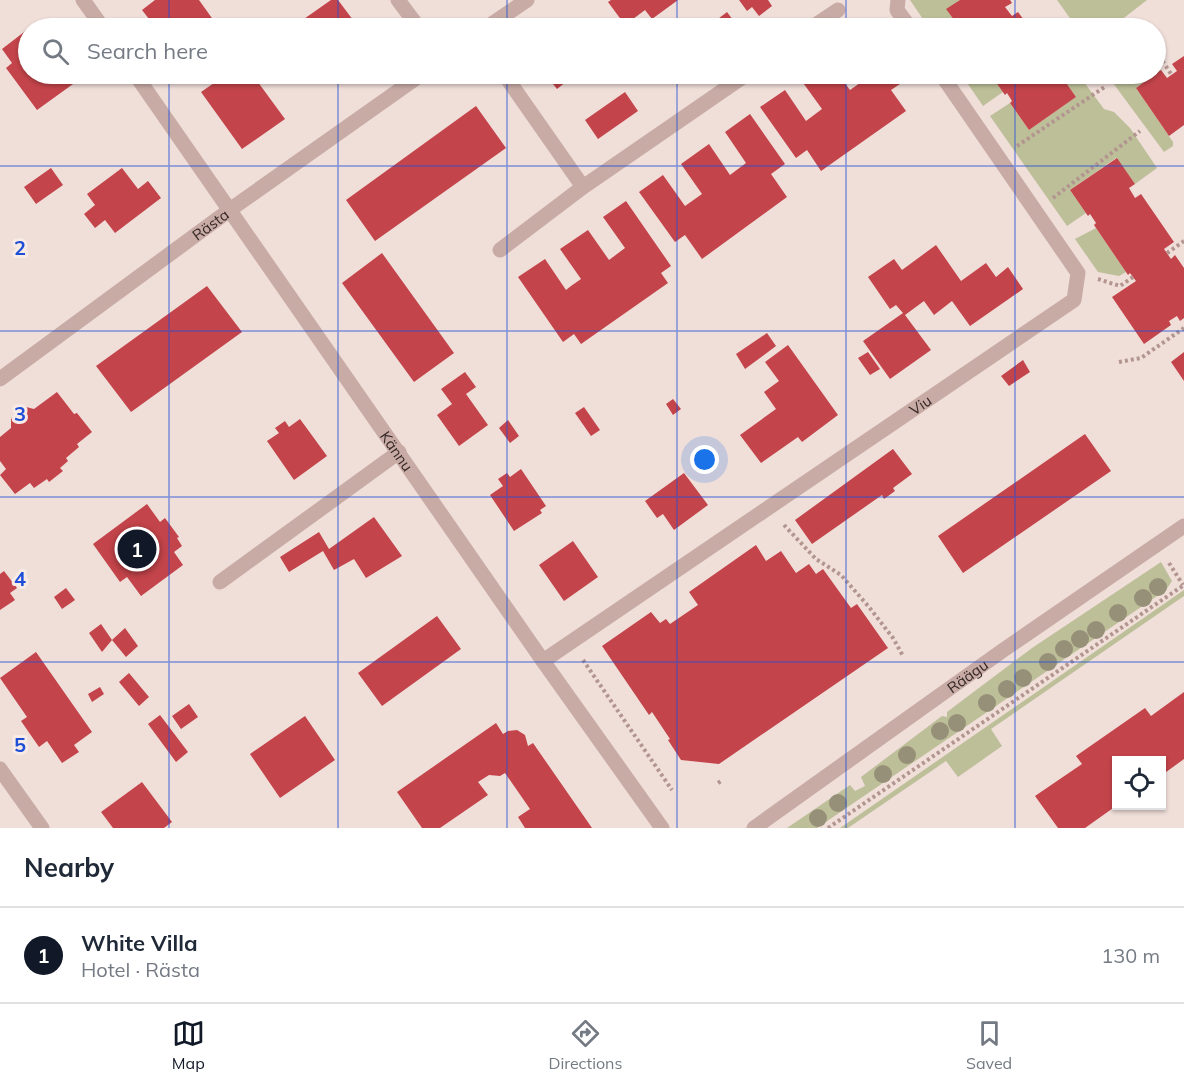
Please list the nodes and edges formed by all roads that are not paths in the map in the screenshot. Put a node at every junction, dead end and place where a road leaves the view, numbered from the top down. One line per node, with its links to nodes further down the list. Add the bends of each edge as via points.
1 (83, 0): 6 (street)
2 (398, 0): 7 (street)
3 (526, 0): 8 (street)
4 (898, 0): 10 (street, via 897,10)
5 (838, 10): 9 (street)
6 (96, 18)
7 (412, 18)
8 (500, 18)
9 (826, 18)
10 (903, 18)
11 (142, 84): 17 (street, Kännu)
12 (408, 84): 17 (street, Rästa)
13 (511, 84): 16 (street)
14 (732, 84): 16 (street)
15 (948, 84): 23 (street, Viu, via 1078,273 1074,300)
16 (583, 187): 18 (street)
17 (231, 209): 19 (street, Rästa); 20 (street, Kännu)
18 (500, 250)
19 (0, 379)
20 (399, 452): 22 (street); 23 (street, Kännu)
21 (1184, 526): 27 (street, Räägu)
22 (220, 582)
23 (543, 661): 26 (street, Kännu)
24 (0, 769): 25 (street)
25 (42, 828)
26 (662, 828)
27 (754, 828)

